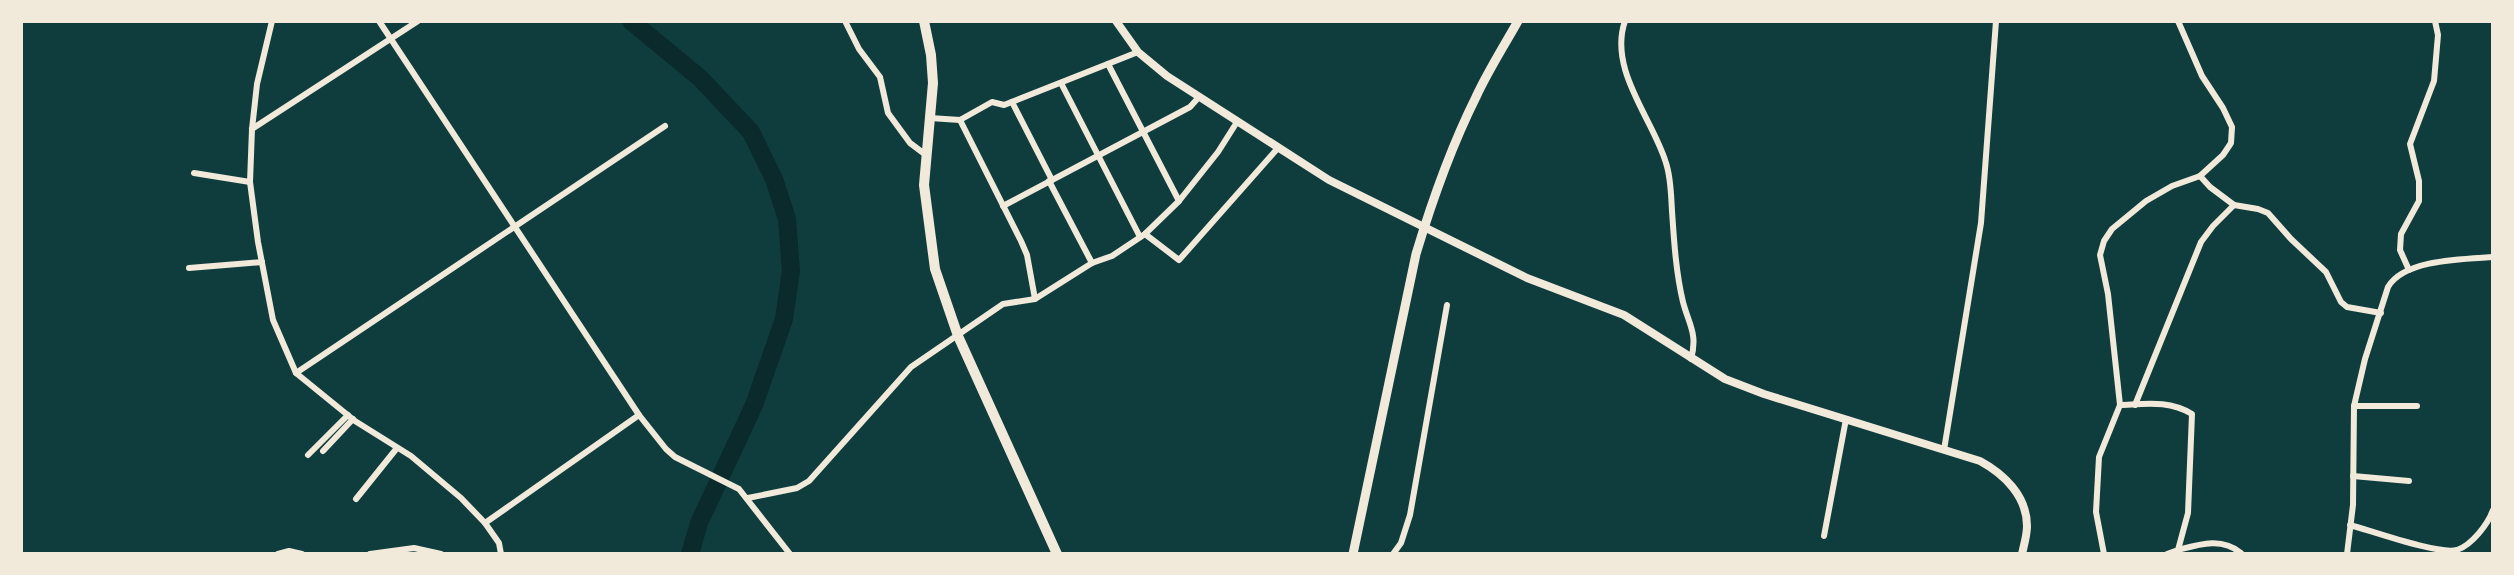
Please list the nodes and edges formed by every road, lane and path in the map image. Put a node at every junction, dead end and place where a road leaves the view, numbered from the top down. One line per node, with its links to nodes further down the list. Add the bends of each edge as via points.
1 (272, 21): 22 (street)
2 (379, 21): 12 (street)
3 (418, 21): 12 (street)
4 (845, 21): 25 (street, via 880,77 888,113 910,143)
5 (924, 21): 18 (main road, via 933,83)
6 (1116, 21): 13 (street)
7 (1518, 21): 34 (main road, via 1476,96)
8 (1625, 21): 46 (street, via 1621,34 1627,73 1666,163 1679,280 1694,332)
9 (1996, 21): 56 (street, via 1981,223)
10 (2178, 21): 28 (street, via 2202,76 2232,127 2231,143)
11 (2435, 21): 41 (street, via 2434,80 2410,144 2419,201 2400,234 2400,250)
12 (391, 39): 22 (street); 35 (street)
13 (1138, 52): 14 (street); 16 (street)
14 (1108, 64): 15 (street); 23 (street)
15 (1061, 83): 17 (street); 26 (street)
16 (1199, 97): 20 (street); 23 (street, via 1190,107)
17 (1012, 102): 19 (street, via 992,102); 29 (street)
18 (930, 118): 19 (street); 25 (main road)
19 (960, 120): 33 (street)
20 (1237, 122): 24 (street); 31 (street)
21 (666, 126): 35 (street)
22 (252, 129): 30 (street)
23 (1144, 131): 26 (street); 31 (street)
24 (1278, 148): 34 (street, via 1329,180); 36 (street, via 1178,260)
25 (926, 155): 45 (main road, via 926,212 933,259)
26 (1098, 155): 29 (street); 36 (street)
27 (194, 173): 30 (street)
28 (2200, 176): 32 (street); 48 (street, via 2146,201 2104,241 2100,255)
29 (1051, 180): 33 (street); 39 (street)
30 (250, 182): 38 (street)
31 (1179, 201): 36 (street)
32 (2234, 205): 44 (street, via 2268,214 2326,272 2347,307); 49 (street, via 2201,242)
33 (1003, 206): 42 (street, via 1027,255)
34 (1424, 227): 46 (street, via 1527,278 1624,315); 76 (main road)
35 (517, 228): 47 (street); 52 (street)
36 (1143, 236): 39 (street)
37 (2493, 257): 41 (street, via 2442,261)
38 (262, 261): 40 (street); 47 (street, via 273,320)
39 (1092, 263): 42 (street)
40 (189, 268)
41 (2409, 270): 44 (street, via 2393,279)
42 (1035, 299): 45 (street, via 1003,303)
43 (1447, 304): 77 (street, via 1410,515)
44 (2381, 313): 50 (street)
45 (958, 336): 61 (street, via 911,367 809,481 797,488); 75 (main road)
46 (1691, 359): 54 (street, via 1725,379)
47 (296, 373): 53 (street)
48 (2120, 405): 49 (street); 79 (street, via 2099,457 2096,512)
49 (2135, 405): 67 (street, via 2163,403 2192,414 2188,513)
50 (2354, 406): 51 (street); 59 (street)
51 (2417, 407)
52 (639, 415): 61 (street, via 675,457); 64 (street)
53 (351, 417): 55 (street); 57 (street); 58 (street)
54 (1846, 419): 56 (street); 66 (street)
55 (397, 448): 62 (street); 64 (street)
56 (1944, 450): 78 (street, via 1980,461 2000,472 2014,488 2026,520)
57 (323, 451)
58 (308, 455)
59 (2353, 476): 60 (street); 65 (street)
60 (2409, 481)
61 (748, 498): 74 (street)
62 (356, 499)
63 (2493, 510): 65 (street, via 2489,522 2454,551)
64 (485, 523): 73 (street, via 499,542)
65 (2350, 525): 81 (street)
66 (1824, 536)
67 (2178, 552): 68 (street, via 2209,542); 80 (street)
68 (2241, 553)
69 (278, 554): 70 (street)
70 (302, 554)
71 (370, 554): 72 (street, via 414,548)
72 (441, 554)
73 (501, 554)
74 (790, 554)
75 (1057, 554)
76 (1353, 554)
77 (1393, 554)
78 (2022, 554)
79 (2104, 554)
80 (2167, 554)
81 (2347, 554)

